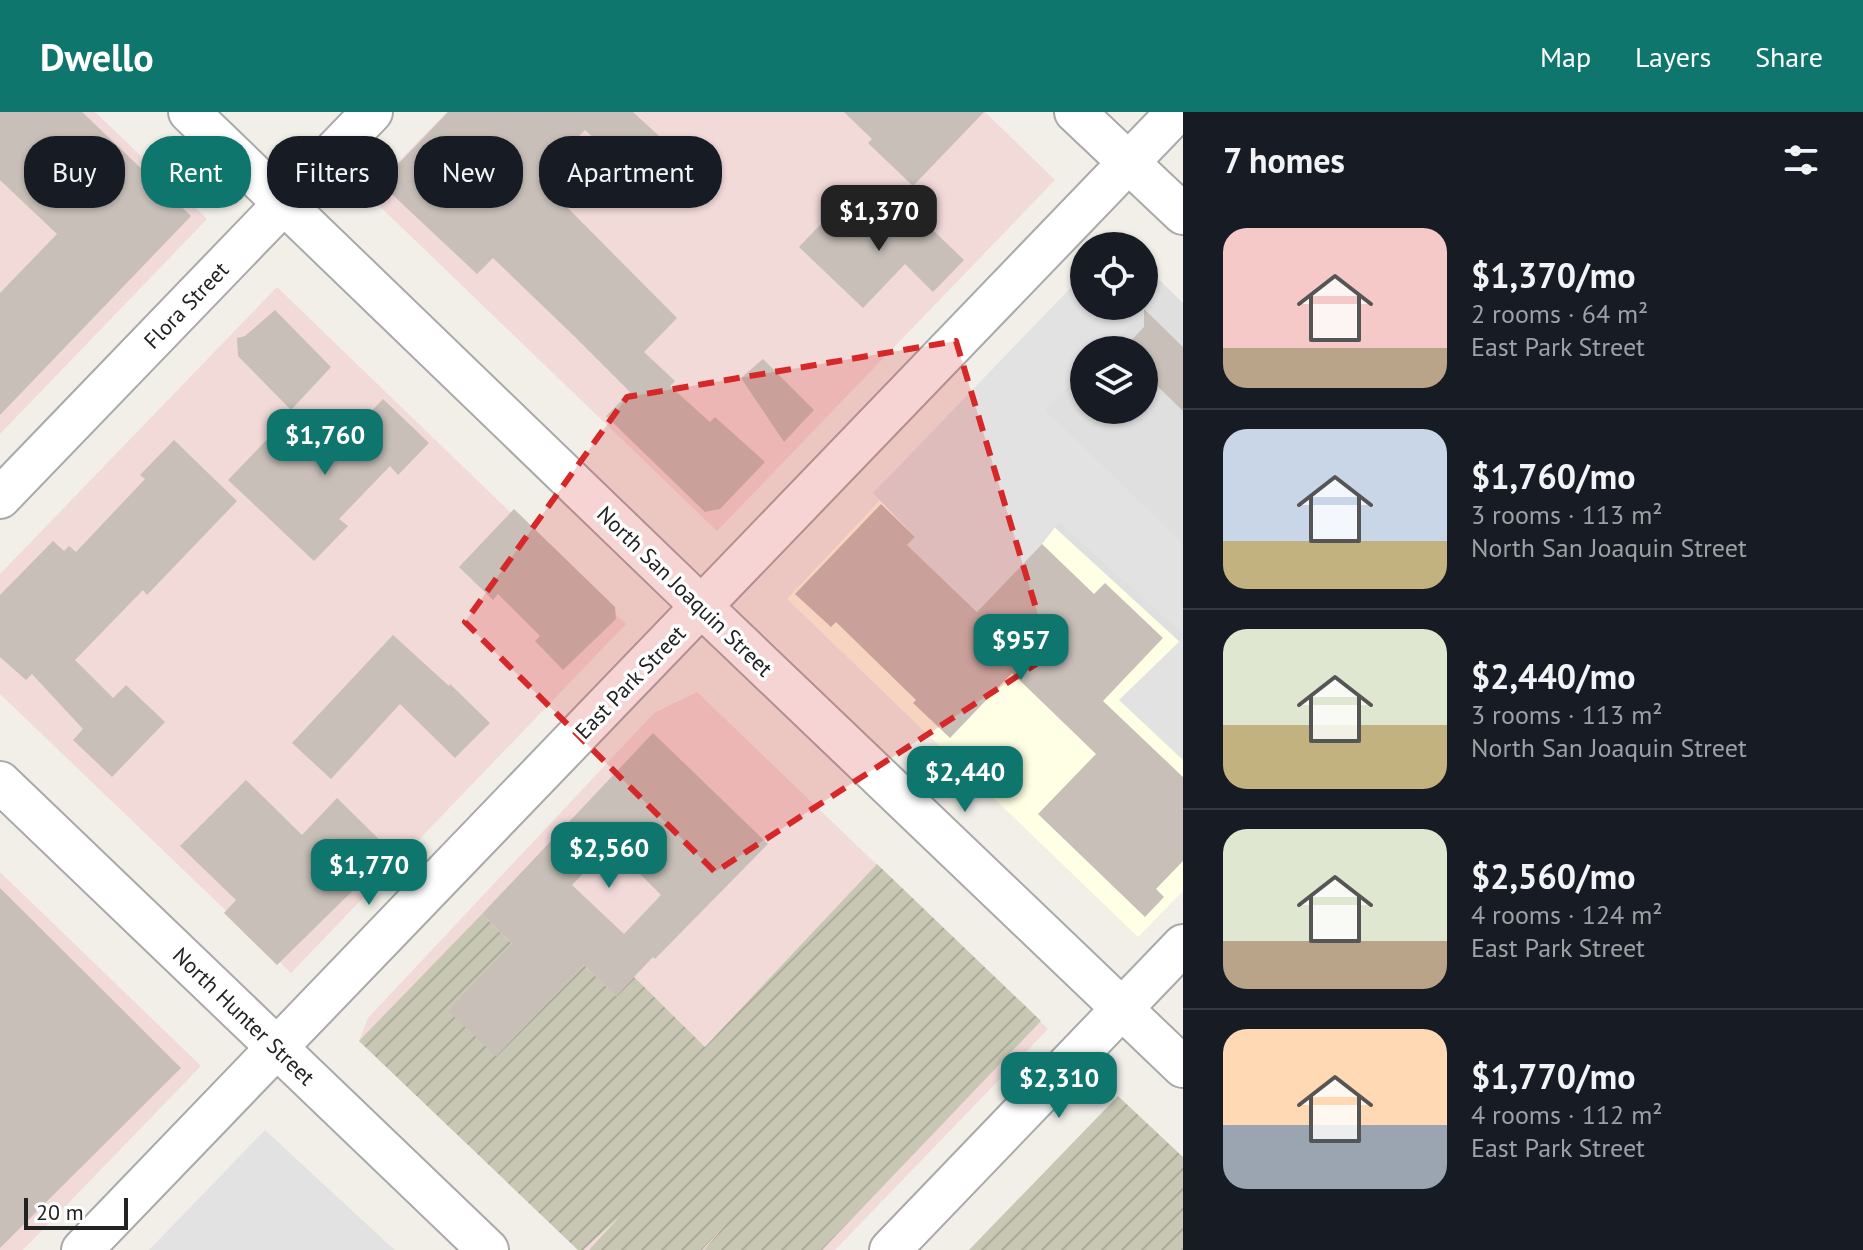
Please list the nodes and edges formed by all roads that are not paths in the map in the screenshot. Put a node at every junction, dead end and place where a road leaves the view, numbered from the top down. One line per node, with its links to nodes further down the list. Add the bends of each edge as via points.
1 (189, 112): 7 (street, North San Joaquin Street)
2 (372, 112): 5 (street, Flora Street)
3 (1075, 112): 6 (street)
4 (1177, 112): 6 (street, East Park Street)
5 (349, 136)
6 (1128, 162): 10 (street); 12 (street, East Park Street)
7 (267, 187)
8 (279, 208): 11 (street, Flora Street)
9 (289, 208): 12 (street, North San Joaquin Street)
10 (1183, 214)
11 (0, 498)
12 (702, 607): 15 (street, North San Joaquin Street); 16 (street, East Park Street)
13 (0, 782): 16 (street, North Hunter Street)
14 (1183, 945): 15 (street)
15 (1122, 1008): 17 (street, North San Joaquin Street); 20 (street)
16 (277, 1049): 18 (street, East Park Street); 19 (street, North Hunter Street)
17 (1183, 1067)
18 (82, 1250)
19 (488, 1250)
20 (890, 1250)

